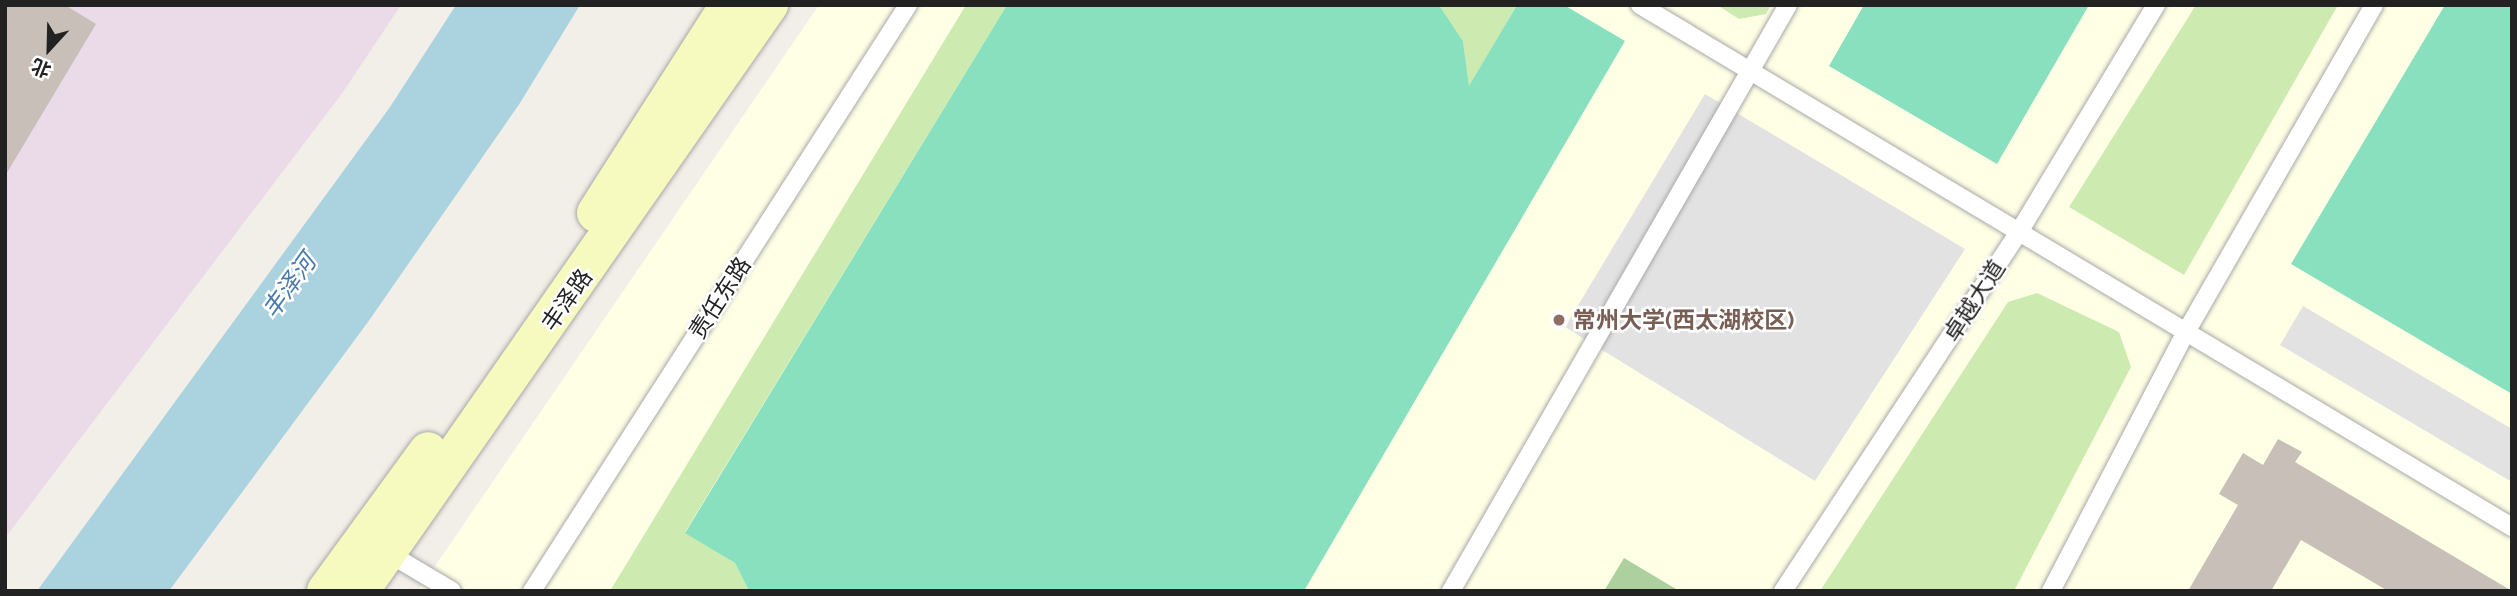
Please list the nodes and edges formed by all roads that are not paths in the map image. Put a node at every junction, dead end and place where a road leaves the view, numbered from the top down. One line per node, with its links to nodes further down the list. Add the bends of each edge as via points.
1 (729, 5): 12 (street, 丰泽路, via 626,170)
2 (769, 5): 12 (street, 丰泽路)
3 (908, 5): 16 (lane, 责任东路)
4 (1640, 5): 8 (lane)
5 (1788, 5): 8 (lane)
6 (2156, 5): 9 (lane, 卓越大道)
7 (2374, 5): 10 (lane)
8 (1749, 71): 9 (lane); 17 (lane)
9 (2019, 232): 10 (lane); 18 (lane, 卓越大道)
10 (2186, 332): 11 (lane); 19 (lane)
11 (2512, 527)
12 (376, 545): 13 (street, 丰泽路); 14 (street, 丰泽路); 15 (lane)
13 (326, 591)
14 (359, 591)
15 (452, 591)
16 (532, 591)
17 (1451, 591)
18 (1783, 591)
19 (2051, 591)

